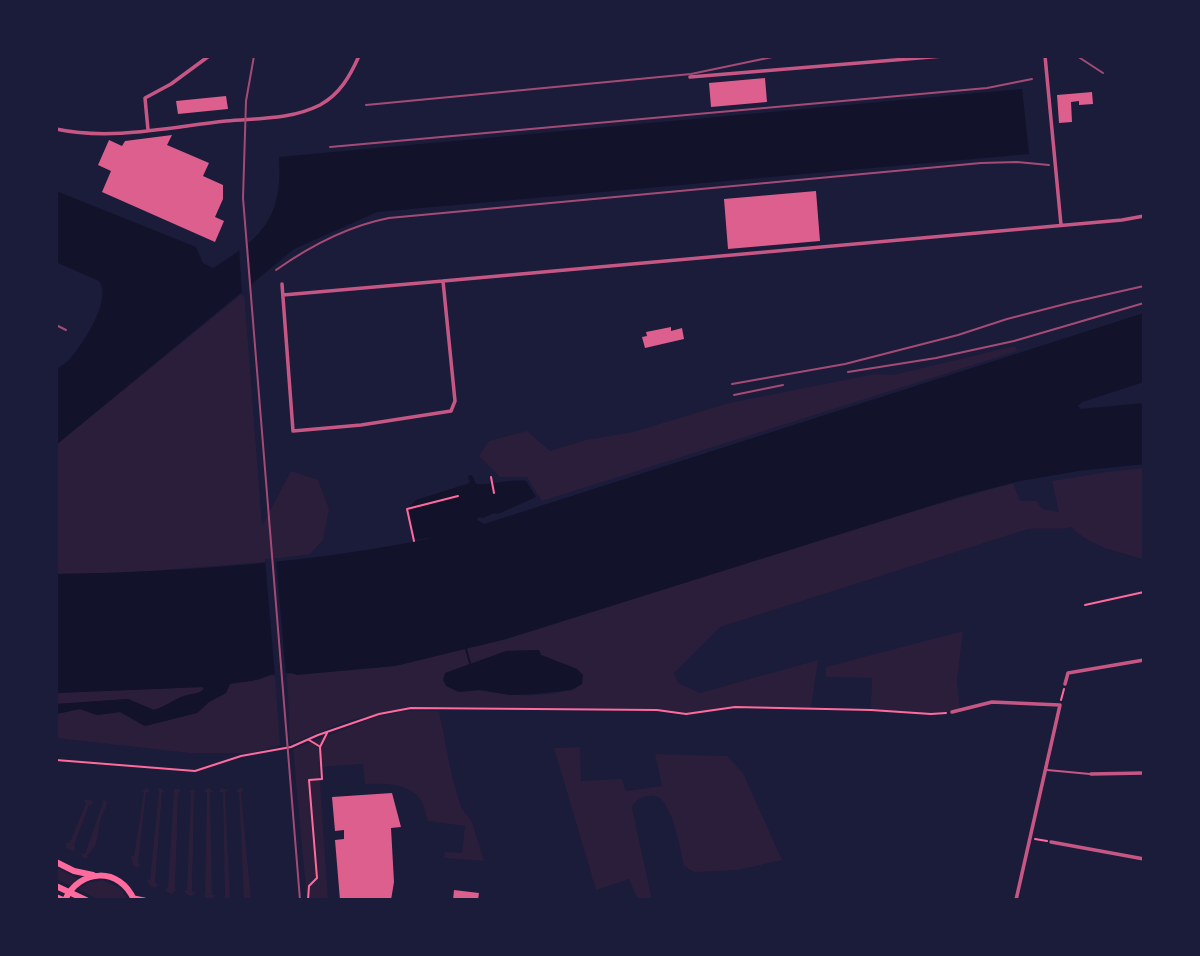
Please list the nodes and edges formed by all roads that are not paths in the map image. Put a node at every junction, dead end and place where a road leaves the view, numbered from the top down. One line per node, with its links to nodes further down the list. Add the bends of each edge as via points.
1 (209, 56): 7 (street, via 145,98)
2 (359, 56): 7 (street, via 333,96 298,114)
3 (943, 56): 5 (street)
4 (1045, 56): 9 (street)
5 (690, 78)
6 (56, 129): 7 (street, via 98,134)
7 (148, 130)
8 (1144, 216): 9 (street)
9 (1060, 225): 10 (street)
10 (443, 281): 12 (street); 12 (street, via 455,401 451,411 293,431)
11 (282, 284): 12 (street)
12 (283, 295)
13 (1144, 660): 14 (street, via 1068,673)
14 (1065, 684)
15 (952, 712): 16 (street, via 992,702 1060,705)
16 (1045, 770): 18 (lane); 28 (street)
17 (1144, 773): 18 (street)
18 (1091, 774)
19 (1051, 842): 20 (street)
20 (1144, 859)
21 (56, 862): 22 (main road)
22 (93, 876): 24 (main road); 26 (main road, via 121,882)
23 (59, 887): 25 (main road)
24 (60, 899)
25 (84, 899)
26 (134, 899): 27 (main road)
27 (144, 900)
28 (1016, 900)

